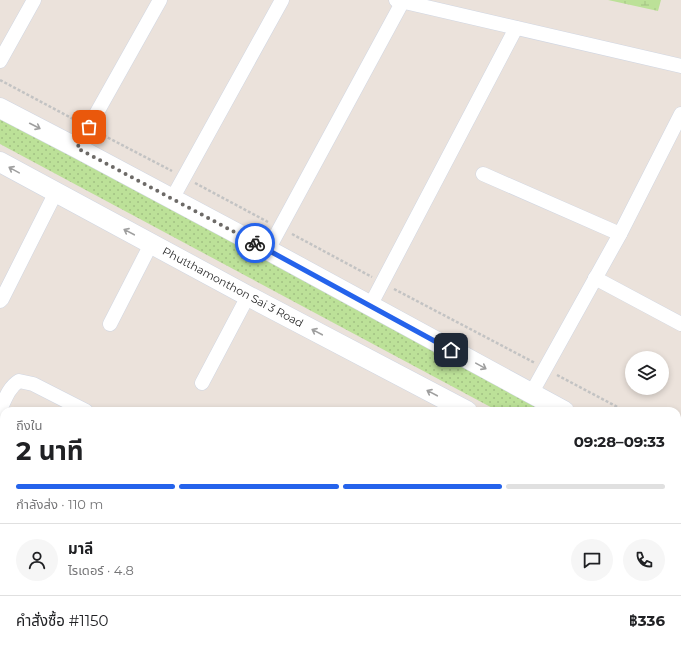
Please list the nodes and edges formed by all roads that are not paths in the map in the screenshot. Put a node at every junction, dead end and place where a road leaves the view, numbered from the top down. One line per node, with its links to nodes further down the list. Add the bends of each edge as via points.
1 (34, 0): 6 (street)
2 (160, 0): 10 (street)
3 (282, 0): 14 (street)
4 (399, 1): 5 (street); 17 (street)
5 (516, 28): 7 (street); 21 (street)
6 (0, 60)
7 (681, 66)
8 (0, 108): 10 (main road, one-way to 10)
9 (681, 114): 15 (street)
10 (77, 148): 14 (main road)
11 (0, 162): 13 (main road, Phutthamonthon Sai 3 Road, one-way to 11)
12 (483, 174): 15 (street)
13 (56, 192): 16 (main road, Phutthamonthon Sai 3 Road, one-way to 13); 20 (street)
14 (172, 199): 17 (main road)
15 (620, 234): 18 (street)
16 (151, 244): 19 (main road, Phutthamonthon Sai 3 Road); 22 (street)
17 (268, 250): 21 (main road)
18 (596, 278): 23 (street); 25 (street)
19 (248, 296): 24 (street); 28 (main road, Phutthamonthon Sai 3 Road, one-way to 19)
20 (0, 301)
21 (370, 306): 25 (main road, one-way to 25)
22 (110, 324)
23 (681, 324)
24 (202, 383)
25 (531, 394): 29 (main road)
26 (1, 407): 27 (street, via 9,391 19,381 33,384)
27 (78, 407)
28 (459, 407)
29 (556, 407)

